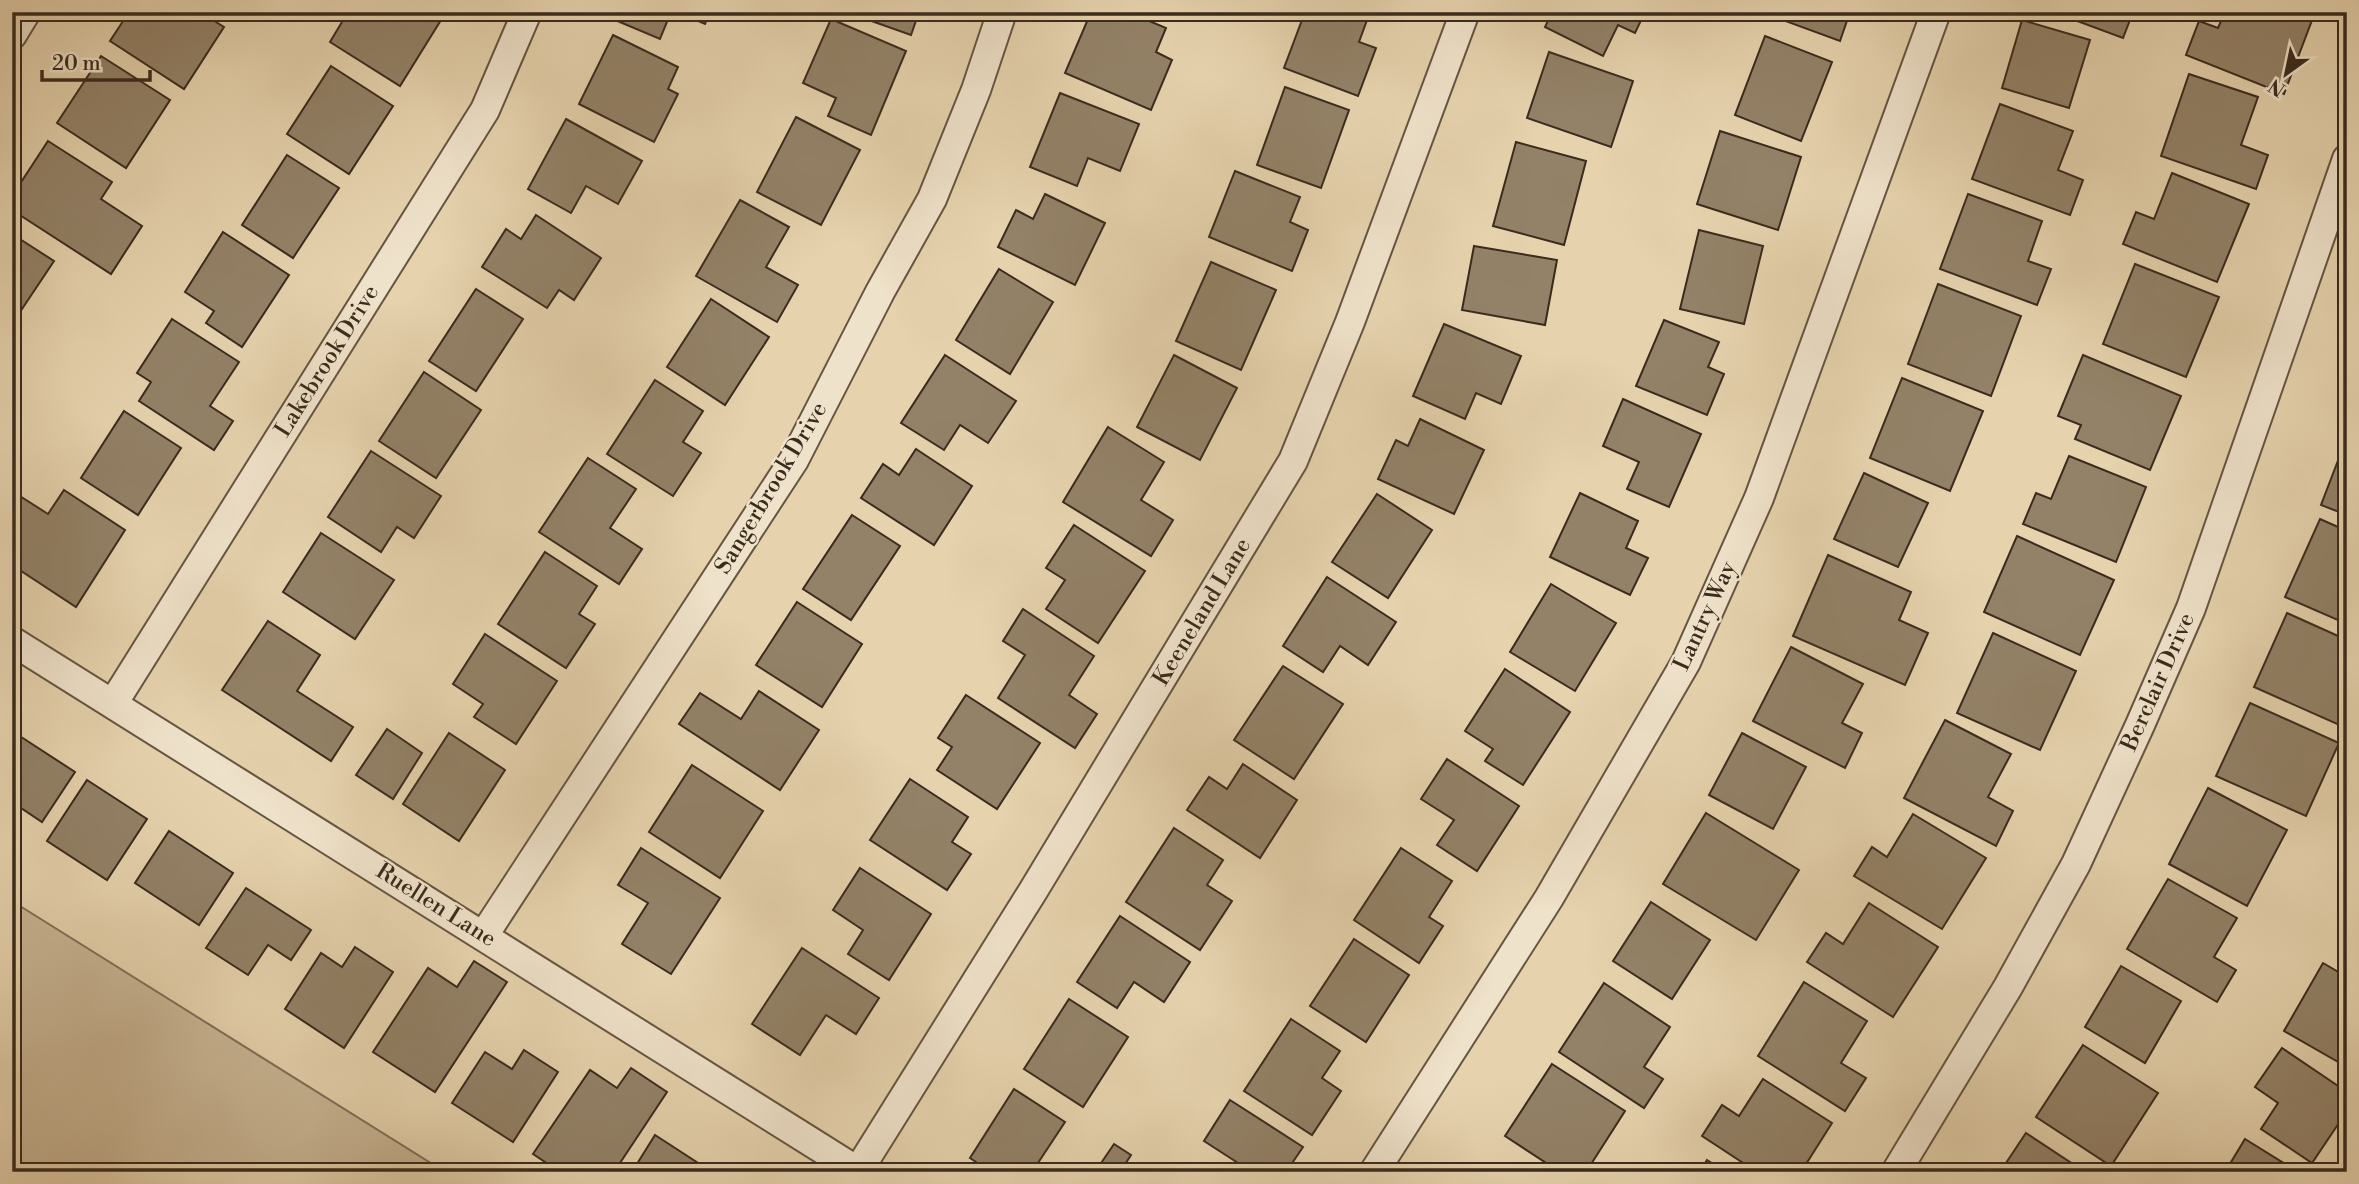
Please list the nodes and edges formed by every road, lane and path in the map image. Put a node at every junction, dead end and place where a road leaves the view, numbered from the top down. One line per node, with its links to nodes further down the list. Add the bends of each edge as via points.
1 (26, 12): 6 (street)
2 (527, 12): 9 (street, Lakebrook Drive, via 485,110)
3 (1002, 12): 10 (street, Sangerbrook Drive, via 932,199 794,460)
4 (1465, 12): 11 (street, Keeneland Lane, via 1350,322 1293,461)
5 (1936, 12): 12 (street, Lantry Way, via 1759,498 1686,662 1549,898)
6 (12, 34)
7 (2347, 159): 13 (street, Berclair Drive, via 2191,608 2140,724 2076,864 2008,988)
8 (12, 641): 9 (street, Ruellen Lane)
9 (114, 702): 10 (street, Ruellen Lane)
10 (484, 935): 11 (street, Ruellen Lane)
11 (858, 1172)
12 (1374, 1172)
13 (1896, 1172)

